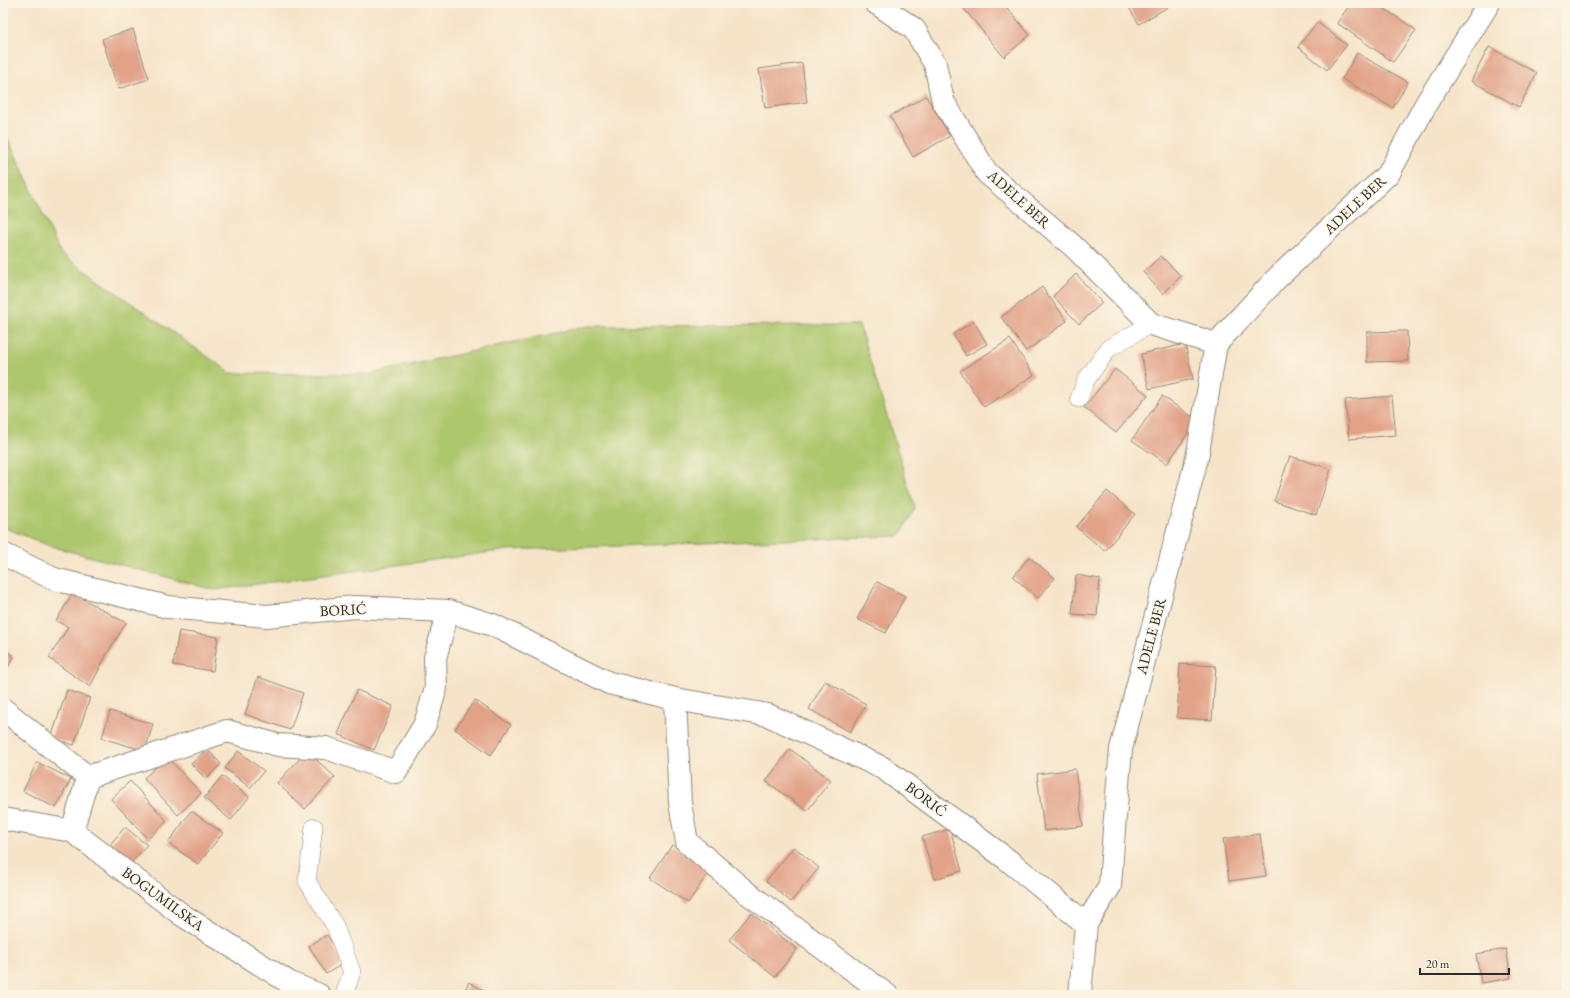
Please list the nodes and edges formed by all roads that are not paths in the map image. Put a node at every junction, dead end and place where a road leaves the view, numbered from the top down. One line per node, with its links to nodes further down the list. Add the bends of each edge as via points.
1 (876, 3): 3 (street, ADELE BER, via 914,29 935,64 943,101 987,173 1073,246)
2 (1489, 3): 4 (street, ADELE BER, via 1428,102 1389,173 1276,279)
3 (1151, 324): 4 (street, ADELE BER); 5 (lane, via 1109,348 1086,380)
4 (1216, 344): 14 (street, ADELE BER, via 1197,458 1121,749 1110,886)
5 (1079, 399)
6 (3, 554): 7 (street, BORIĆ, via 54,579 168,607 266,616 355,607)
7 (448, 611): 8 (street, BORIĆ, via 493,625 609,683); 10 (street, via 435,658 436,688 425,724 396,772 326,748 278,745 227,731)
8 (675, 699): 14 (street, BORIĆ, via 768,715 883,768 1008,860); 18 (street, via 680,803 687,842 746,892)
9 (3, 708): 10 (street)
10 (88, 777): 13 (street)
11 (3, 819): 13 (street, BOGUMILSKA)
12 (314, 827): 17 (lane, via 307,881 335,926 352,972)
13 (72, 831): 15 (street, BOGUMILSKA)
14 (1086, 924): 19 (street)
15 (284, 989): 16 (street, BOGUMILSKA)
16 (319, 995)
17 (344, 995)
18 (886, 995)
19 (1080, 995)

